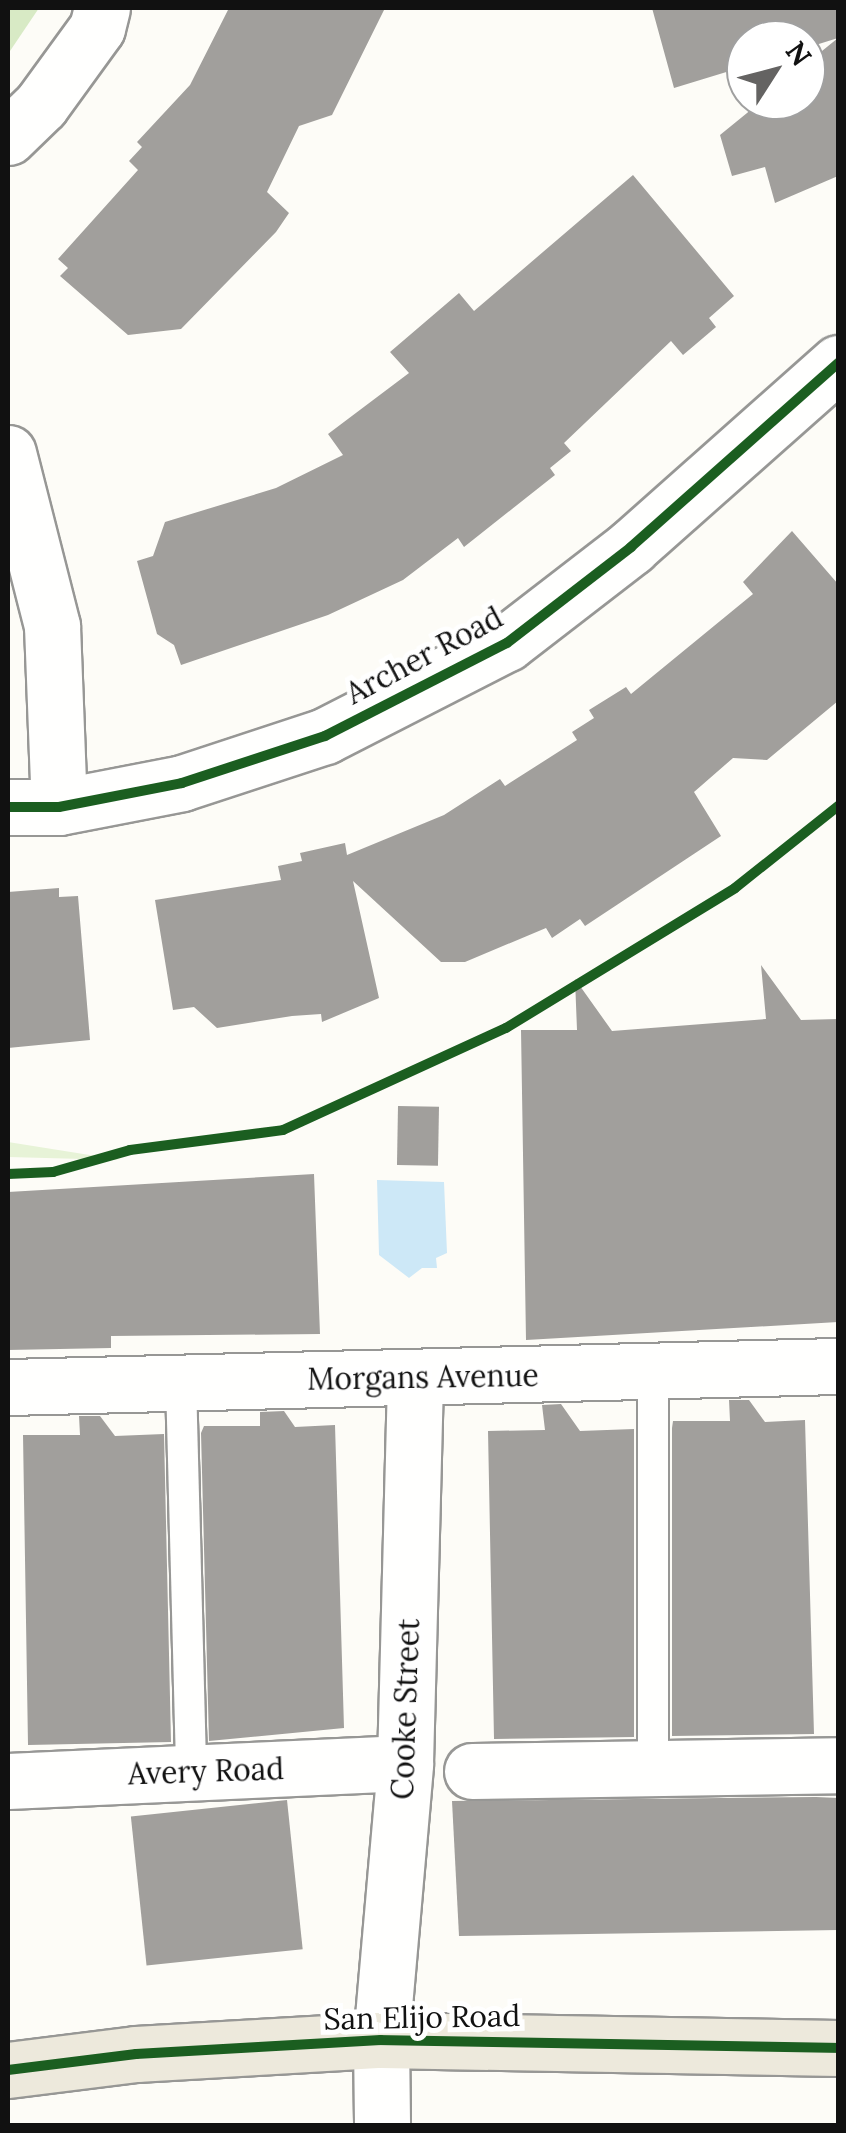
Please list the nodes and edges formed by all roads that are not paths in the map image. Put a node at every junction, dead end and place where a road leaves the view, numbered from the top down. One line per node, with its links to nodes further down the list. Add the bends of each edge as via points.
1 (102, 8): 2 (street, via 97,28 41,105)
2 (8, 137)
3 (838, 363): 5 (street, Archer Road, via 631,547 507,643 325,736 182,783)
4 (8, 453): 5 (street, via 52,626)
5 (34, 807)
6 (838, 1366): 7 (street, Morgans Avenue)
7 (652, 1372): 8 (street, Morgans Avenue); 13 (lane)
8 (415, 1377): 9 (street, Morgans Avenue); 11 (street, Cooke Street)
9 (181, 1382): 10 (street, Morgans Avenue); 15 (lane)
10 (8, 1387)
11 (405, 1763): 15 (street, Avery Road); 17 (street, Cooke Street)
12 (838, 1764): 13 (street)
13 (653, 1768): 14 (street)
14 (472, 1771)
15 (190, 1773): 16 (street, Avery Road)
16 (8, 1781)
17 (381, 2040): 18 (main road, San Elijo Road); 19 (main road, San Elijo Road, via 136,2054); 20 (street, Cooke Street)
18 (838, 2048)
19 (8, 2070)
20 (382, 2126)

